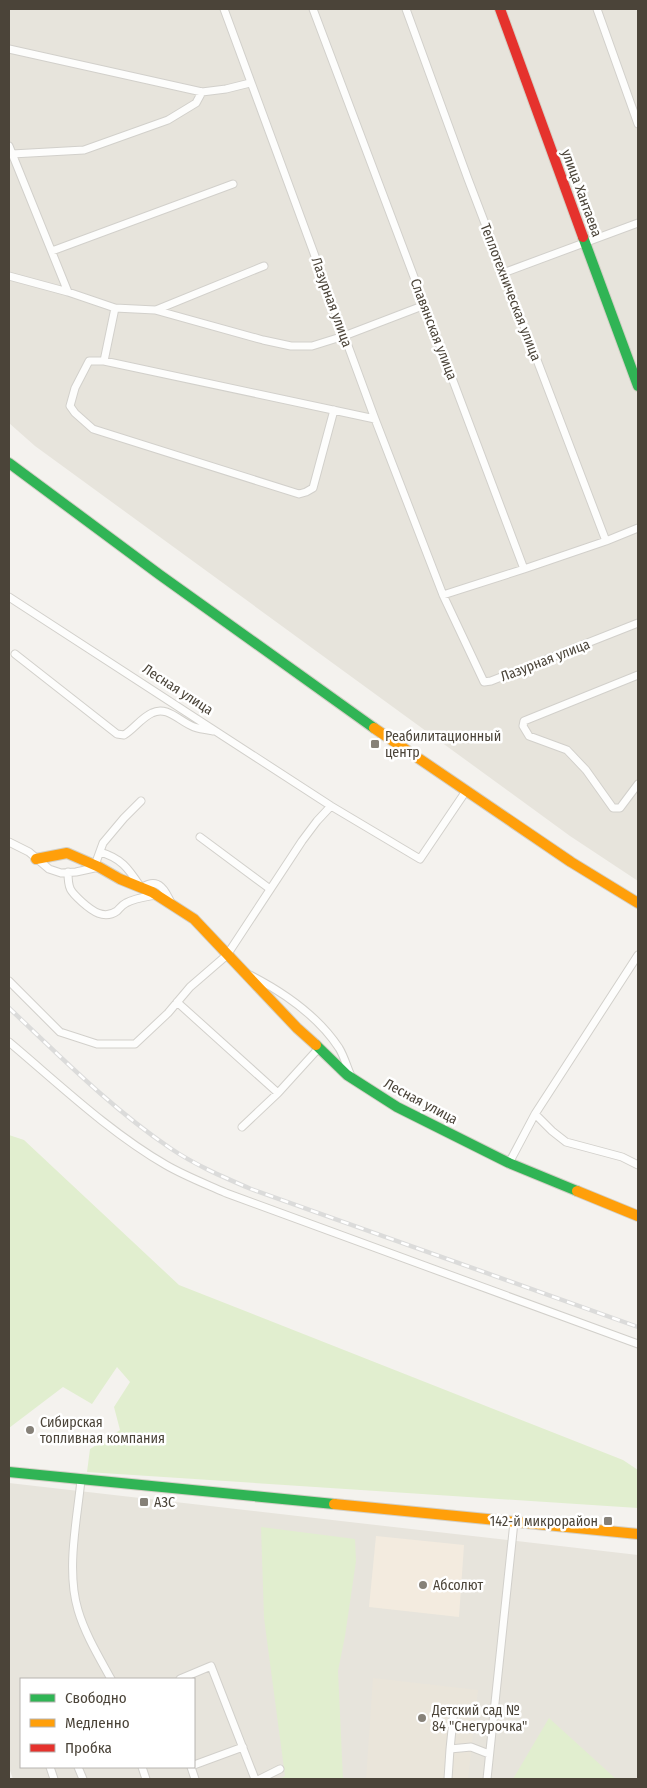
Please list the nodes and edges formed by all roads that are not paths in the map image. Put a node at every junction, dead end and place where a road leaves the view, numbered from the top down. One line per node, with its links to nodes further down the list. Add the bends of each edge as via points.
1 (224, 9): 7 (street, Лазурная улица)
2 (313, 9): 19 (street, Славянская улица)
3 (406, 9): 16 (street, Теплотехническая улица)
4 (500, 9): 13 (street, улица Хантаева)
5 (597, 9): 9 (street)
6 (9, 49): 8 (street)
7 (250, 82): 8 (street); 22 (street, Лазурная улица)
8 (202, 92): 10 (street, via 196,103 168,120 84,150)
9 (638, 124)
10 (10, 150): 14 (street)
11 (233, 184): 14 (street)
12 (638, 223): 13 (street)
13 (586, 243): 16 (street); 24 (street, улица Хантаева)
14 (52, 251): 18 (street)
15 (264, 266): 21 (street)
16 (503, 273): 29 (street, Теплотехническая улица)
17 (9, 276): 18 (street)
18 (68, 292): 20 (street)
19 (426, 305): 22 (street); 30 (street, Славянская улица)
20 (115, 308): 21 (street); 23 (street)
21 (155, 310): 22 (street, via 291,346 312,346)
22 (344, 336): 26 (street, Лазурная улица)
23 (104, 360): 25 (street); 25 (street, via 89,361 70,406 93,429 299,494 313,488)
24 (638, 386)
25 (334, 410): 26 (street)
26 (375, 419): 31 (street, Лазурная улица)
27 (9, 463): 38 (street, via 160,575)
28 (638, 528): 29 (street)
29 (606, 541): 30 (street)
30 (524, 570): 31 (street)
31 (443, 595): 33 (street, Лазурная улица, via 484,682)
32 (9, 597): 36 (street, Лесная улица)
33 (638, 623)
34 (15, 654): 36 (street, via 117,734 124,735 158,710 195,727)
35 (638, 675): 37 (street, via 524,721 523,726 528,736 567,750 613,808 620,808)
36 (219, 732): 40 (street, Лесная улица)
37 (638, 784)
38 (466, 791): 40 (street, Лесная улица, via 420,858); 50 (street)
39 (141, 801): 43 (street, via 118,824)
40 (331, 806): 48 (street, via 317,820)
41 (200, 838): 48 (street)
42 (9, 842): 44 (street)
43 (100, 852): 45 (street); 47 (street, via 121,862)
44 (36, 859): 45 (street, Лесная улица, via 67,853); 46 (street, via 50,869)
45 (97, 866): 46 (street); 47 (street, Лесная улица)
46 (68, 872): 49 (street, via 68,886 72,893 93,912 105,915 137,898)
47 (141, 887): 49 (street, Лесная улица); 51 (street, via 156,883 168,895)
48 (270, 889): 52 (street)
49 (156, 895): 51 (street, Лесная улица)
50 (638, 903)
51 (172, 905): 52 (street, Лесная улица, via 194,920)
52 (227, 955): 54 (street, Лесная улица); 56 (street)
53 (638, 955): 61 (street)
54 (243, 972): 58 (street, Лесная улица); 59 (street, via 270,985 317,1021 340,1049)
55 (9, 981): 56 (street, via 60,1032 97,1044 135,1044)
56 (177, 1002): 60 (street)
57 (9, 1042): 66 (street, via 139,1148 168,1166 226,1193)
58 (318, 1049): 59 (street, Лесная улица); 60 (street)
59 (352, 1078): 63 (street, Лесная улица, via 397,1107)
60 (278, 1093): 62 (street)
61 (536, 1114): 63 (street); 64 (street, via 566,1142 622,1157)
62 (242, 1127)
63 (509, 1163): 65 (street, Лесная улица)
64 (638, 1165)
65 (638, 1216)
66 (638, 1344)
67 (9, 1472): 68 (street)
68 (81, 1480): 69 (street); 71 (street, via 72,1556 74,1587 88,1636)
69 (514, 1522): 70 (street); 76 (street)
70 (638, 1534)
71 (109, 1678)
72 (182, 1678): 74 (street, via 211,1666)
73 (454, 1710): 75 (street)
74 (243, 1747): 77 (street); 79 (street)
75 (450, 1749): 76 (street, via 471,1747); 81 (street)
76 (489, 1754): 82 (street)
77 (195, 1765)
78 (280, 1770): 80 (street)
79 (256, 1779)
80 (260, 1779)
81 (448, 1779)
82 (487, 1779)

